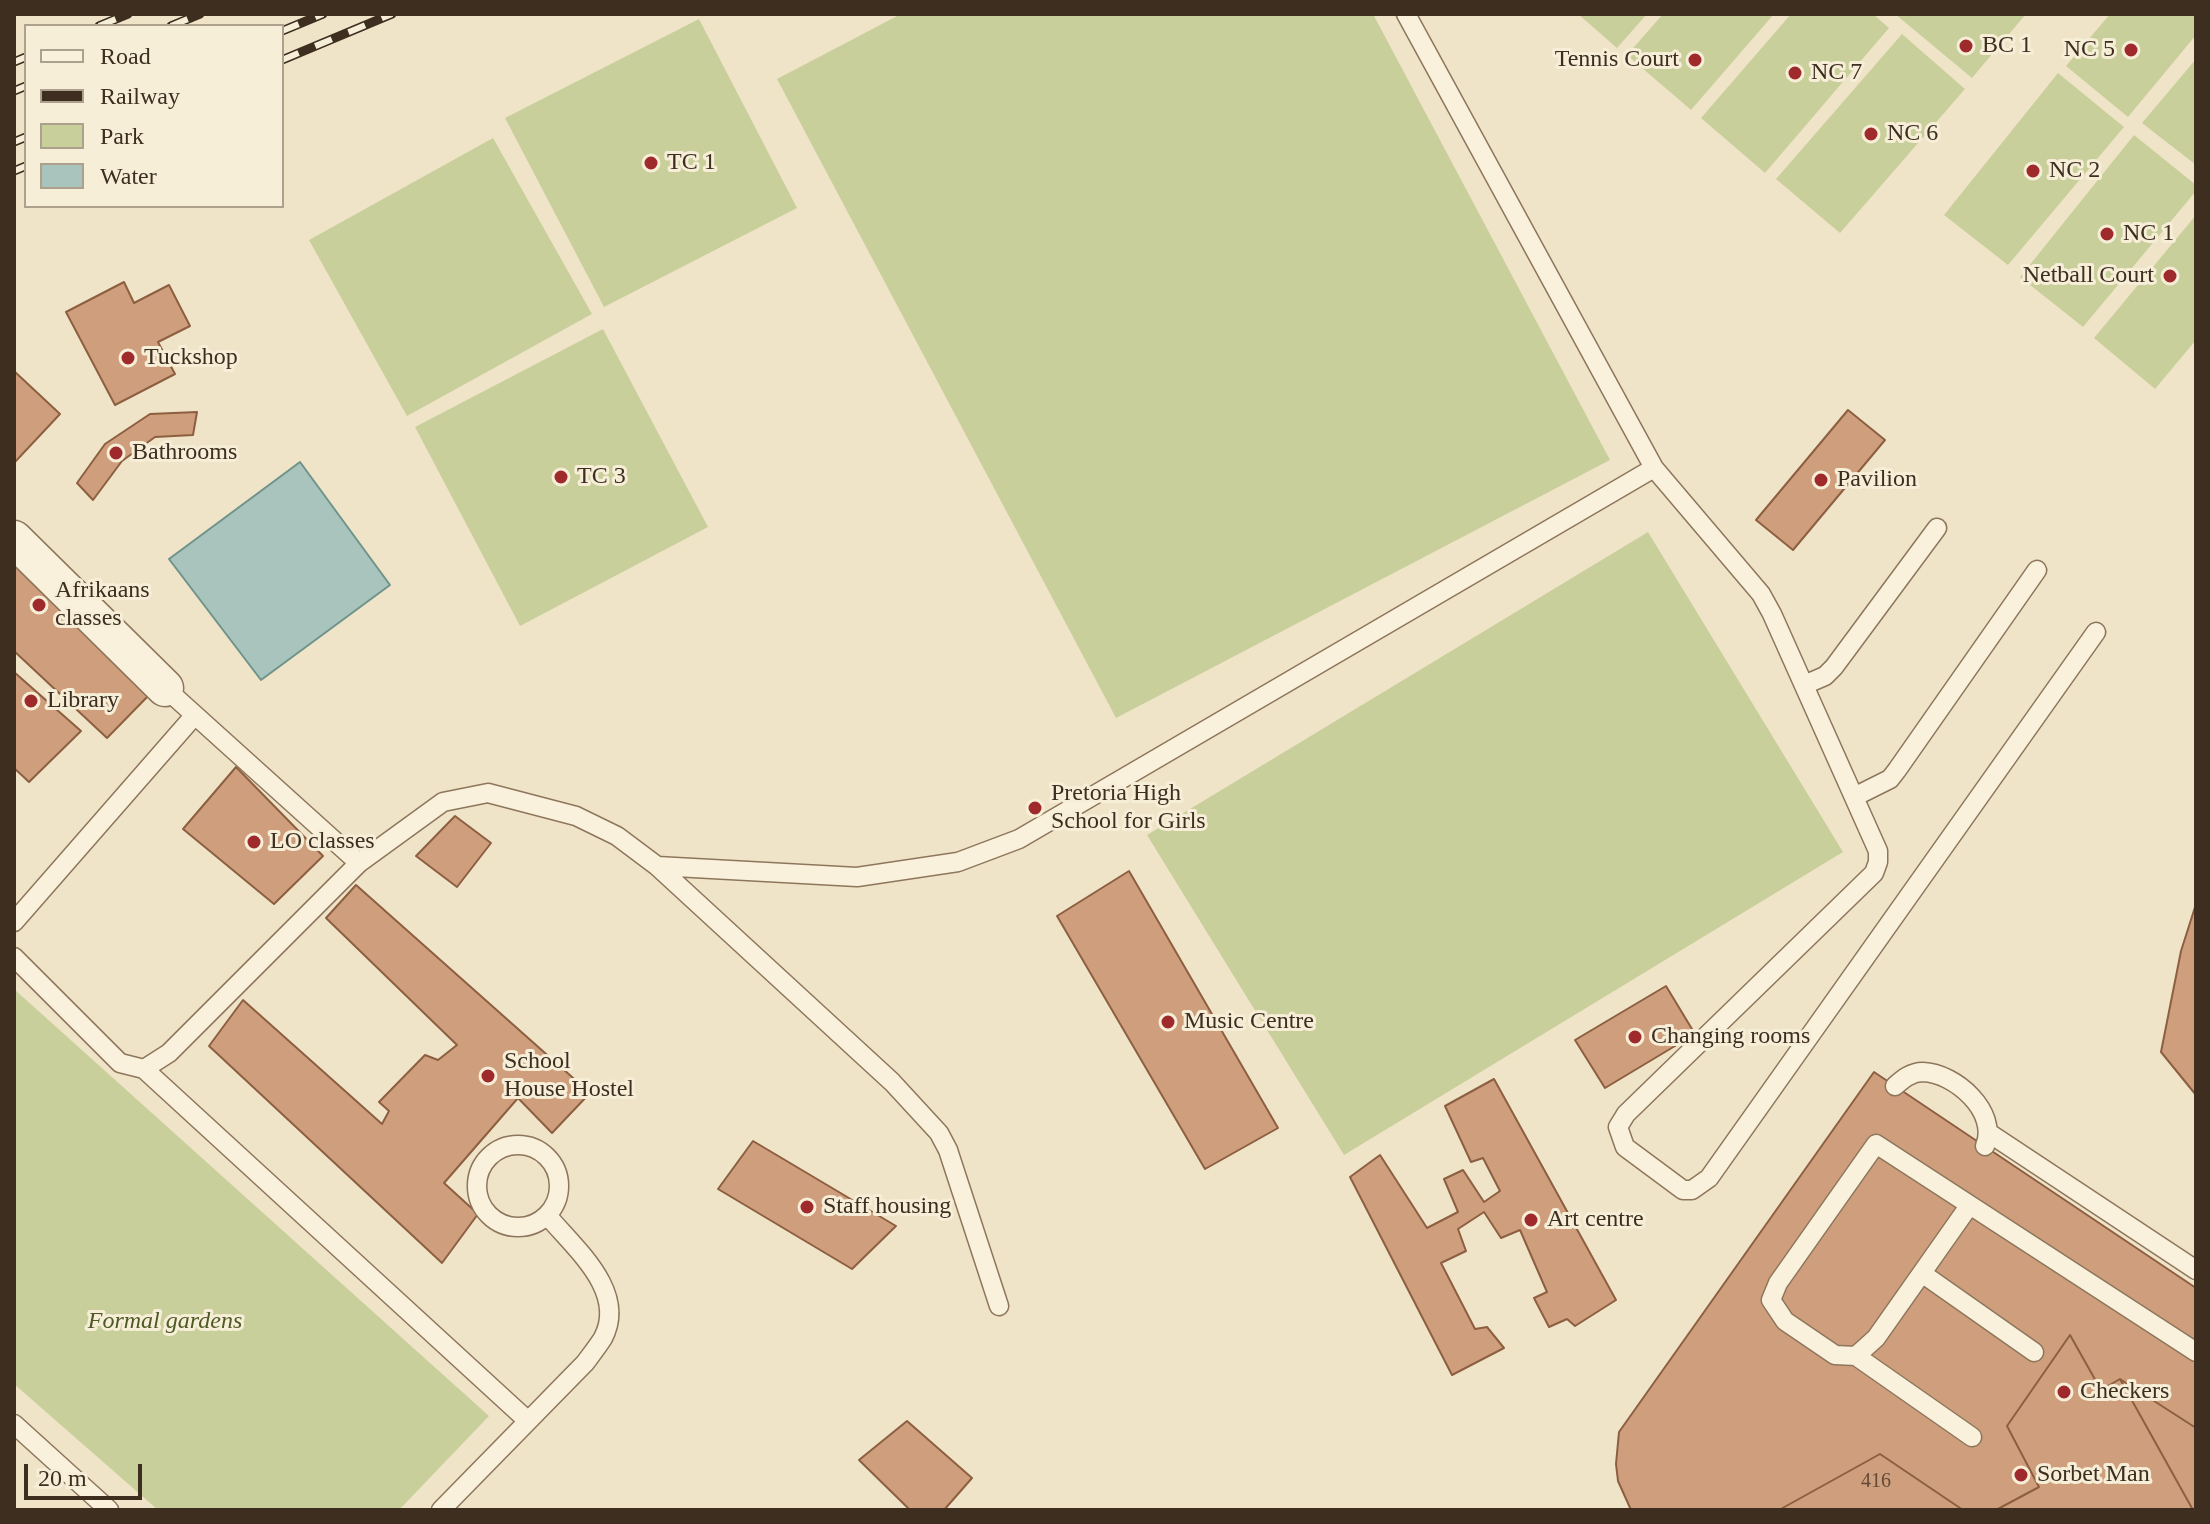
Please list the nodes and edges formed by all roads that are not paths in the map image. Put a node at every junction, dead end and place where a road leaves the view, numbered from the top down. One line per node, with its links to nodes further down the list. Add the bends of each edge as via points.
1 (1406, 14): 2 (lane)
2 (1654, 468): 7 (lane, via 1761,594); 12 (lane, via 1019,839 958,862 857,877)
3 (1937, 528): 7 (lane, via 1834,667)
4 (14, 539): 8 (street)
5 (2037, 570): 10 (lane, via 1890,779)
6 (2096, 632): 10 (lane, via 1709,1178 1683,1190 1625,1147 1618,1127 1636,1103 1874,873 1878,851)
7 (1804, 685): 10 (lane)
8 (165, 688): 9 (lane)
9 (194, 716): 11 (lane); 13 (lane)
10 (1854, 797)
11 (359, 863): 12 (lane, via 443,802 488,793 596,824); 15 (lane, via 169,1053)
12 (657, 866): 21 (lane, via 892,1082 939,1133)
13 (14, 922)
14 (14, 957): 15 (lane, via 120,1063)
15 (144, 1069): 25 (lane)
16 (1895, 1086): 19 (lane, via 1921,1072 1950,1081 1967,1092 1985,1116 1987,1140)
17 (1969, 1206): 20 (lane); 23 (lane); 24 (lane, via 1876,1144 1771,1300 1785,1321 1835,1355)
18 (547, 1215): 18 (lane, via 536,1224 510,1227 486,1213 477,1187 484,1162 520,1145 545,1155 554,1165 559,1192); 25 (lane, via 601,1281 609,1317 604,1337 585,1363)
19 (2196, 1270)
20 (1923, 1274): 22 (lane); 24 (lane, via 1876,1338)
21 (999, 1306)
22 (2034, 1352)
23 (2196, 1352)
24 (1856, 1356): 27 (lane)
25 (528, 1421): 29 (lane)
26 (14, 1424): 28 (lane)
27 (1972, 1437)
28 (109, 1510)
29 (441, 1510)

